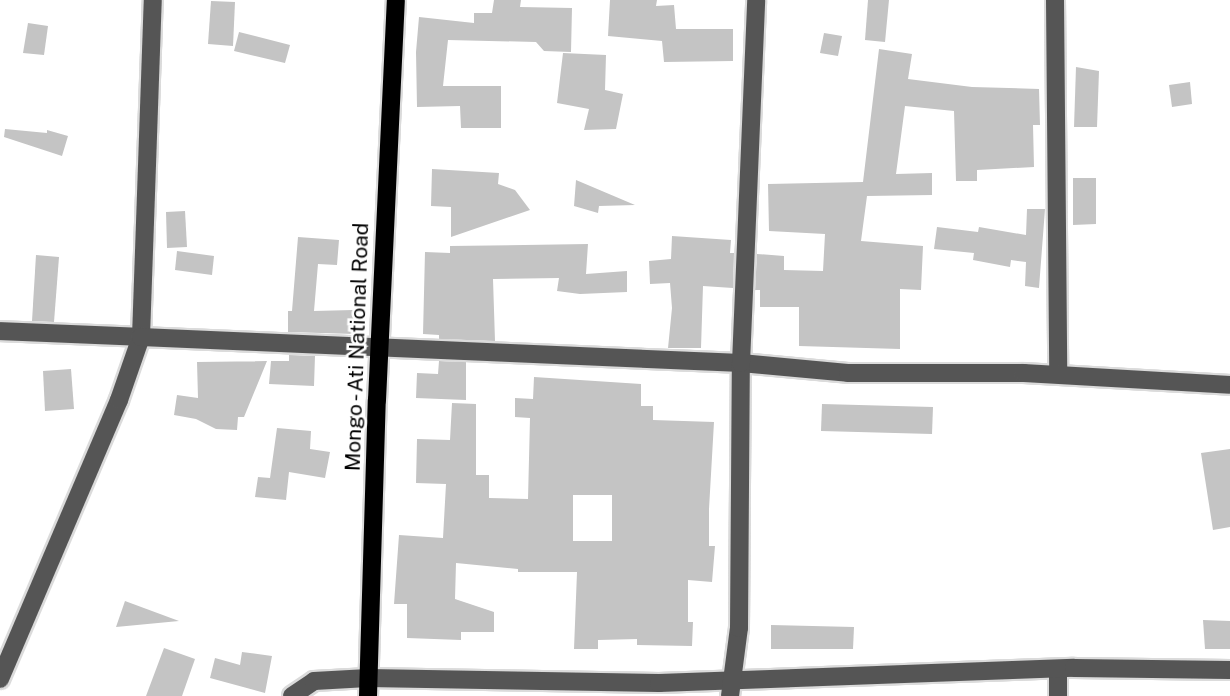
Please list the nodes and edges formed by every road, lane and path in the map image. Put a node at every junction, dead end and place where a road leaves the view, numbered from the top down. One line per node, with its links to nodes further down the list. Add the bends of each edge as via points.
1 (153, 0): 6 (street)
2 (396, 0): 7 (main road, Mongo - Ati National Road)
3 (756, 0): 8 (street)
4 (1055, 0): 9 (street)
5 (0, 331): 6 (street)
6 (141, 337): 7 (street); 13 (street, via 119,400)
7 (379, 347): 8 (street); 14 (main road, Mongo - Ati National Road)
8 (741, 363): 9 (street, via 848,373); 15 (street, via 739,628)
9 (1058, 374): 10 (street)
10 (1230, 385)
11 (1058, 669): 12 (street); 15 (street); 17 (street)
12 (1230, 670)
13 (0, 679)
14 (368, 687): 15 (street, via 659,683); 16 (street, via 314,681)
15 (730, 688)
16 (292, 696)
17 (1058, 696)

